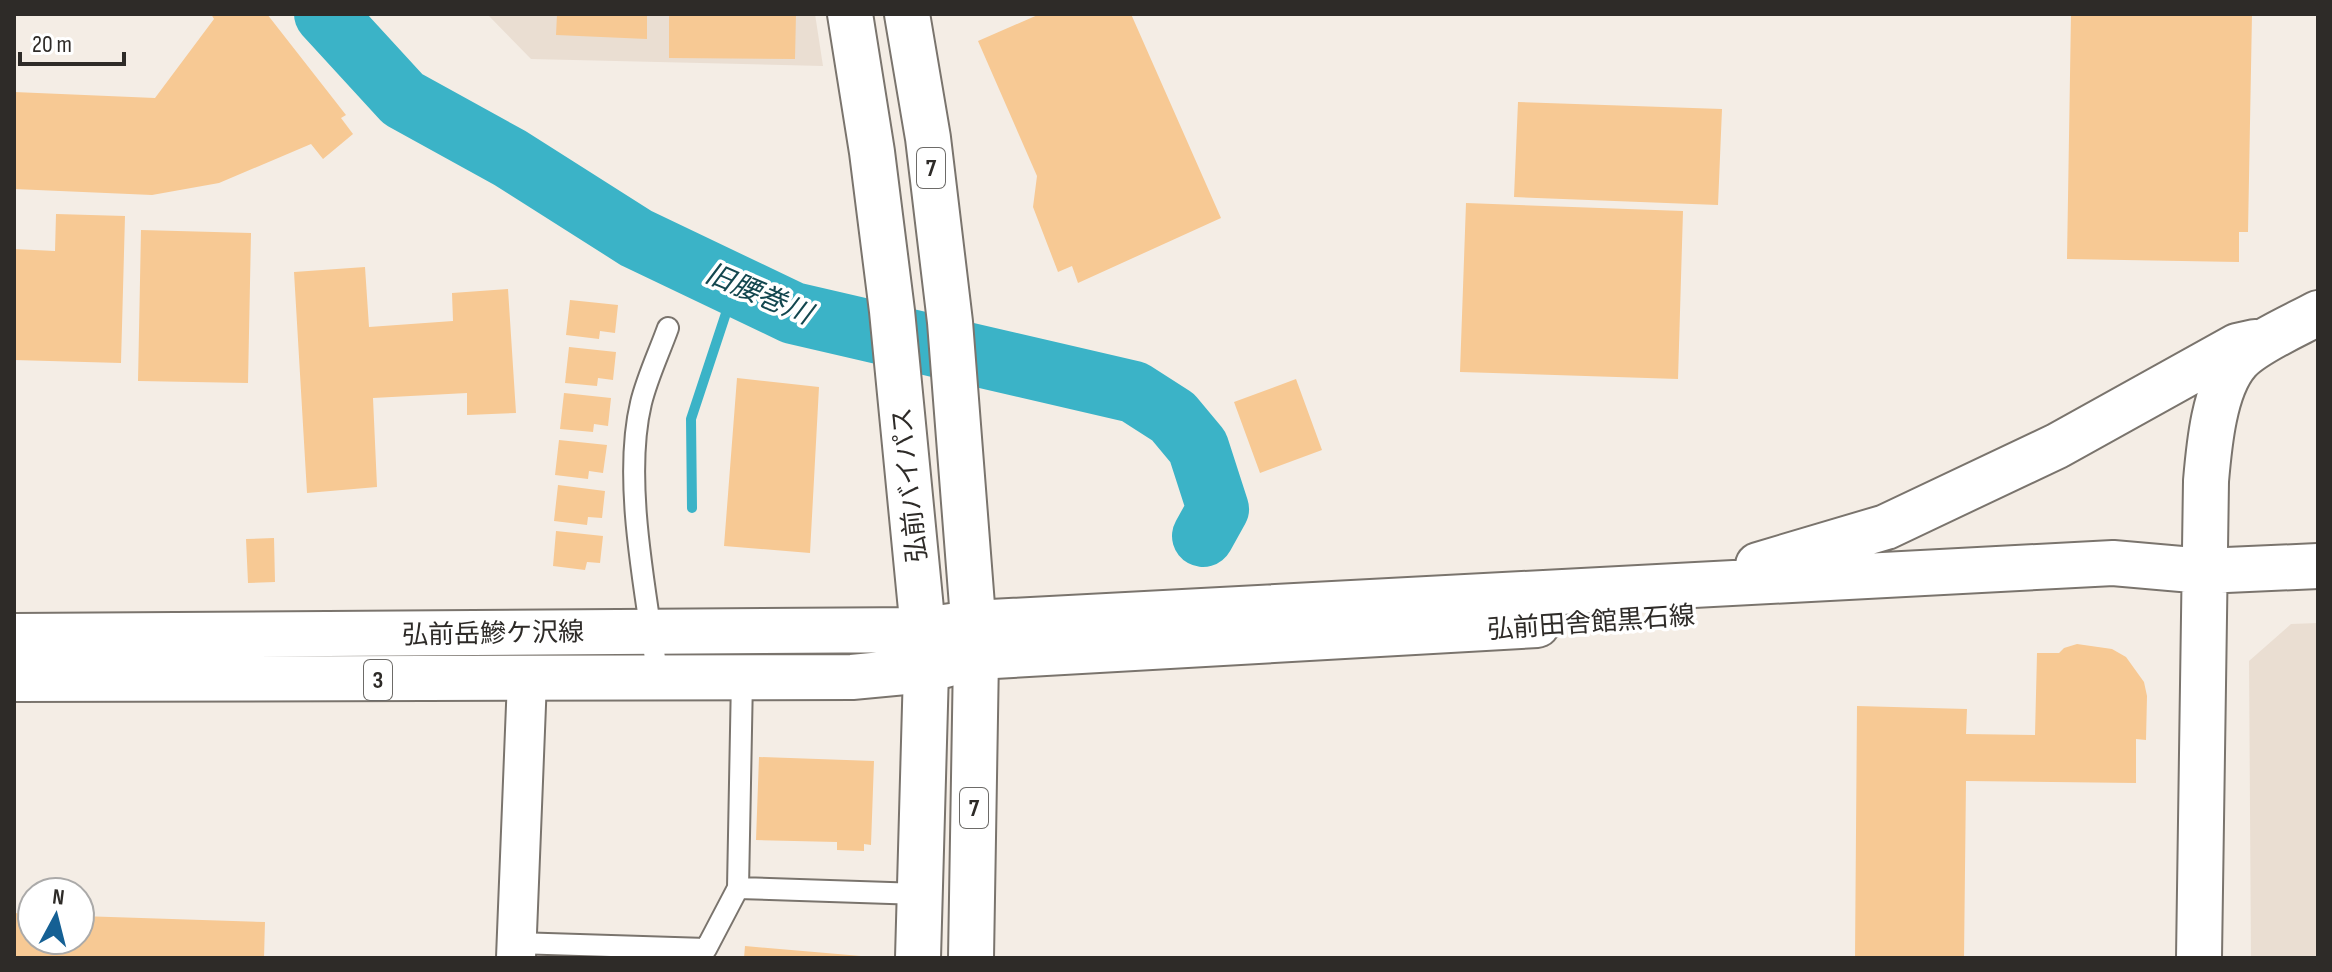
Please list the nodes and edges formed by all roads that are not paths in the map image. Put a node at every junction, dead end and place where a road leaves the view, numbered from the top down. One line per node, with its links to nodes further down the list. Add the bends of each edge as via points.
1 (850, 14): 12 (main road, 弘前バイパス / 7, via 892,311)
2 (907, 14): 11 (main road, 弘前バイパス / 7, via 950,322)
3 (2318, 313): 5 (main road, 弘前田舎館黒石線)
4 (668, 328): 9 (lane, via 641,403 634,457)
5 (2267, 340): 7 (main road, 弘前田舎館黒石線, via 2237,361 2222,390 2208,456); 8 (main road, 弘前田舎館黒石線, via 2237,346 2057,446 1886,527)
6 (2318, 566): 7 (main road)
7 (2204, 571): 8 (main road, 弘前田舎館黒石線, via 2113,563); 11 (main road, 弘前田舎館黒石線, via 2111,593); 22 (main road)
8 (1691, 586): 11 (main road, 弘前田舎館黒石線)
9 (651, 631): 10 (main road, 弘前岳鰺ケ沢線 / 3); 12 (main road, 弘前岳鰺ケ沢線 / 3); 15 (lane)
10 (14, 636)
11 (974, 640): 12 (main road, 弘前岳鰺ケ沢線 / 3); 21 (main road, 弘前バイパス / 7)
12 (924, 650): 13 (main road, 3, via 852,677); 18 (main road, 弘前バイパス / 7)
13 (742, 678): 15 (main road, 3); 17 (lane)
14 (14, 679): 16 (main road, 3)
15 (658, 679): 16 (main road, 3)
16 (527, 680): 19 (street)
17 (738, 888): 18 (lane); 19 (lane, via 706,949)
18 (920, 894): 20 (main road, 弘前バイパス / 7)
19 (516, 950)
20 (918, 958)
21 (971, 958)
22 (2199, 958)

